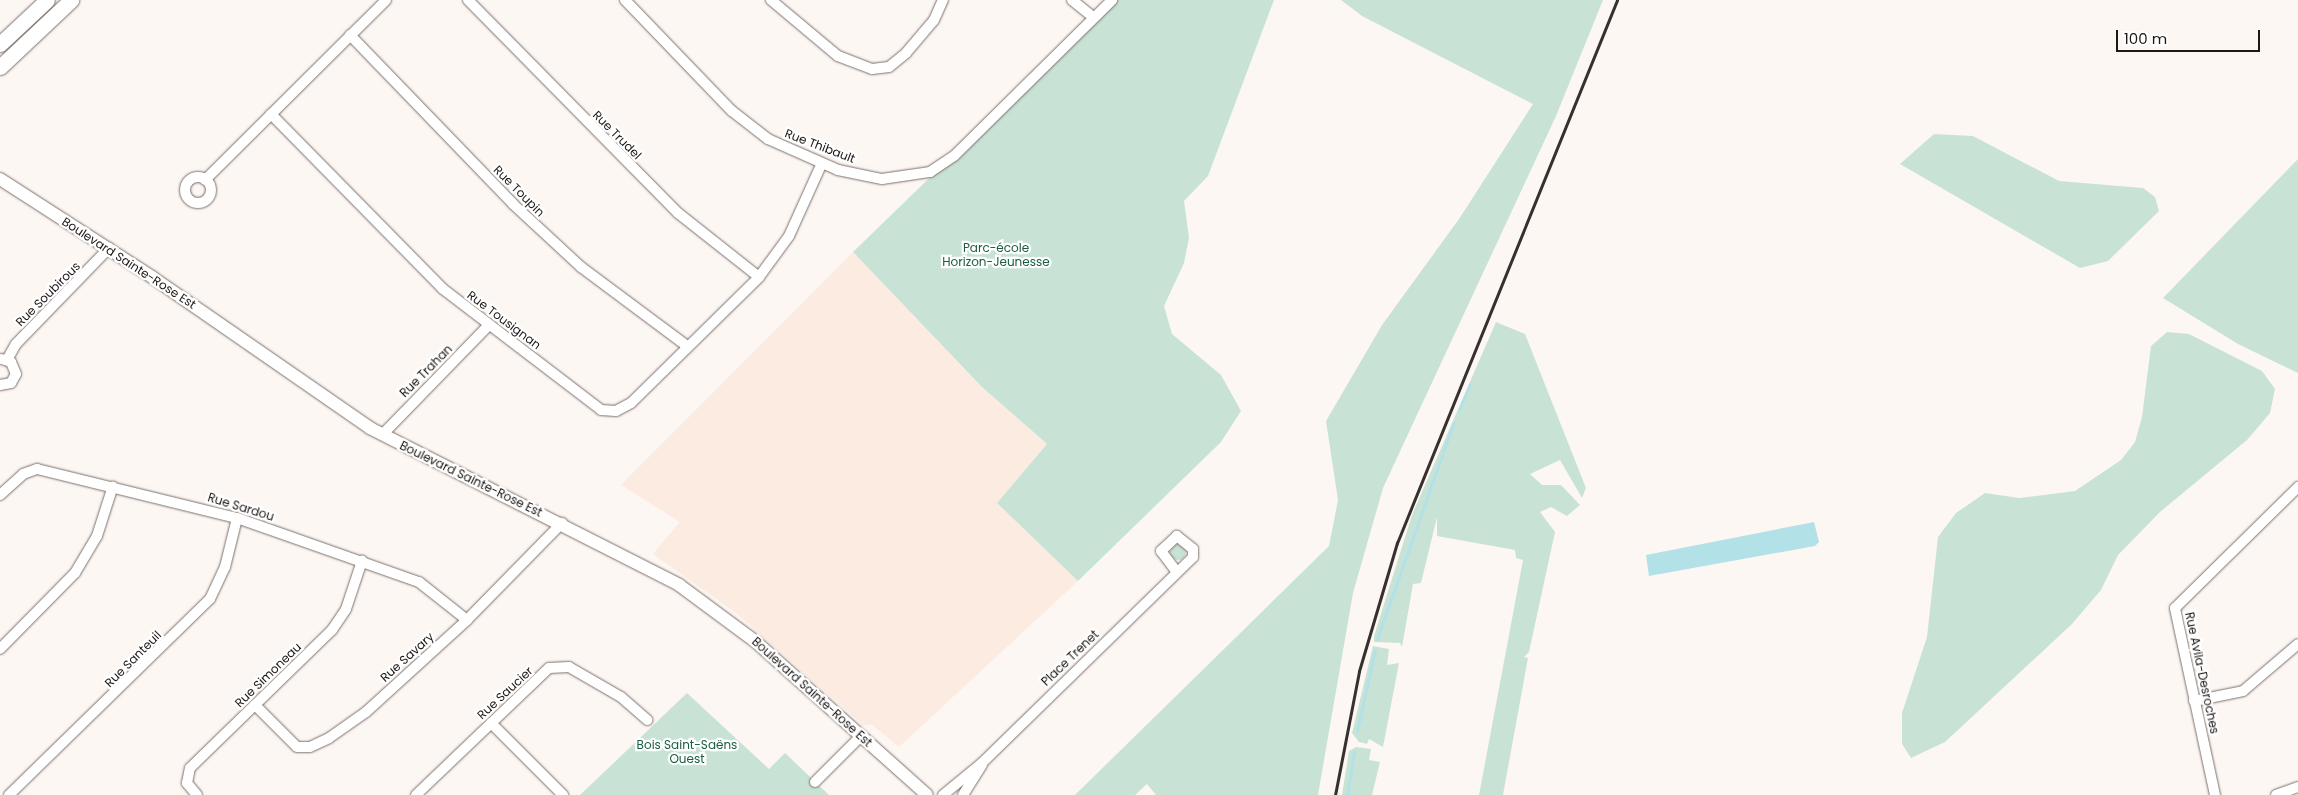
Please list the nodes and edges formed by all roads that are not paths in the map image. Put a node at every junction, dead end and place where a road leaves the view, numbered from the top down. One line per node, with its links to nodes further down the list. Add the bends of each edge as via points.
1 (47, 0): 12 (main road)
2 (71, 0): 13 (main road)
3 (386, 0): 11 (street)
4 (468, 0): 19 (street, Rue Trudel, via 678,213)
5 (944, 0): 9 (street, via 934,20 906,53 889,67 872,69 838,56)
6 (1072, 0): 10 (street)
7 (1112, 0): 10 (street, Rue Thibault)
8 (627, 1): 15 (street, Rue Thibault, via 732,111 768,139)
9 (776, 1)
10 (1094, 18): 15 (street, Rue Thibault, via 954,156 930,172 882,180)
11 (350, 35): 14 (street); 21 (street, Rue Toupin, via 526,217 581,267)
12 (0, 44)
13 (0, 67)
14 (271, 114): 17 (street); 20 (street, Rue Tousignan, via 433,280)
15 (822, 163): 19 (street, Rue Tousignan, via 789,236)
16 (0, 178): 18 (street, Boulevard Sainte-Rose Est)
17 (205, 180)
18 (109, 248): 22 (street, Rue Soubirous); 24 (street, Boulevard Sainte-Rose Est)
19 (759, 277): 21 (street, Rue Tousignan)
20 (489, 325): 21 (street, Rue Tousignan, via 601,410 616,411 631,403); 24 (street, Rue Trahan)
21 (687, 346)
22 (3, 360): 23 (street, Rue Soubirous, via 14,366 15,376)
23 (0, 385)
24 (382, 435): 29 (street, Boulevard Sainte-Rose Est)
25 (113, 486): 27 (street, Rue Sardou, via 36,469 23,474); 28 (street, Rue Sardou); 34 (street, via 98,536 74,573)
26 (2298, 487): 35 (street, Rue Avila-Desroches, via 2178,602 2175,615)
27 (0, 495)
28 (238, 518): 30 (street, Rue Sardou); 43 (street, Rue Santeuil, via 225,567 210,599)
29 (562, 522): 32 (street, Rue Savary); 39 (street, Boulevard Sainte-Rose Est, via 646,565 709,606)
30 (362, 561): 32 (street, Rue Sardou, via 419,582); 36 (street, Rue Simoneau, via 346,609 332,630)
31 (1177, 572): 40 (street, Place Trenet)
32 (467, 620): 36 (street, Rue Savary, via 366,712 310,747 298,747)
33 (2298, 644): 35 (street, via 2244,692)
34 (0, 649)
35 (2194, 702): 50 (street, Rue Avila-Desroches)
36 (255, 706): 44 (street, Rue Simoneau, via 190,768 187,783)
37 (647, 720): 38 (street, Rue Saucier, via 620,697 559,666 550,668)
38 (491, 723): 45 (street, Rue Saucier); 46 (street)
39 (861, 736): 41 (street); 47 (street, Boulevard Sainte-Rose Est)
40 (982, 763): 48 (street, Place Trenet); 49 (street, Place Trenet)
41 (815, 782)
42 (2298, 787): 51 (street)
43 (9, 795)
44 (197, 795)
45 (416, 795)
46 (563, 795)
47 (927, 795)
48 (943, 795)
49 (963, 795)
50 (2215, 795)
51 (2276, 795)

